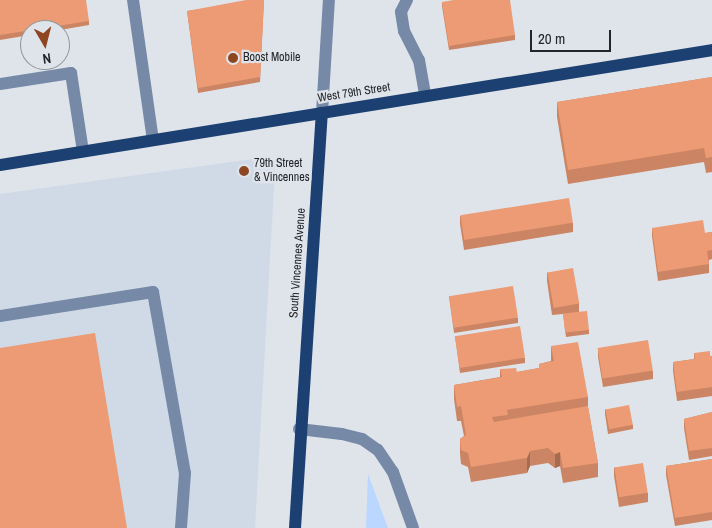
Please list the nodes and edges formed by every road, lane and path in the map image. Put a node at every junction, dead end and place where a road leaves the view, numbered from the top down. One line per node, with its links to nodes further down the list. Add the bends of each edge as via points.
1 (133, 0): 8 (street)
2 (329, 0): 7 (street, South Vincennes Avenue)
3 (407, 0): 6 (street, via 401,12 404,31 419,60)
4 (712, 50): 6 (main road, West 79th Street)
5 (0, 84): 9 (street, via 71,73)
6 (425, 95): 7 (main road, West 79th Street)
7 (322, 112): 8 (main road, West 79th Street); 12 (main road, South Vincennes Avenue)
8 (153, 140): 9 (main road, West 79th Street)
9 (83, 151): 10 (main road, West 79th Street)
10 (0, 165)
11 (0, 316): 13 (street, via 153,292 185,473)
12 (299, 429): 14 (main road, South Vincennes Avenue); 15 (street, via 342,434 362,440 378,450 393,472)
13 (181, 528)
14 (294, 528)
15 (413, 528)

